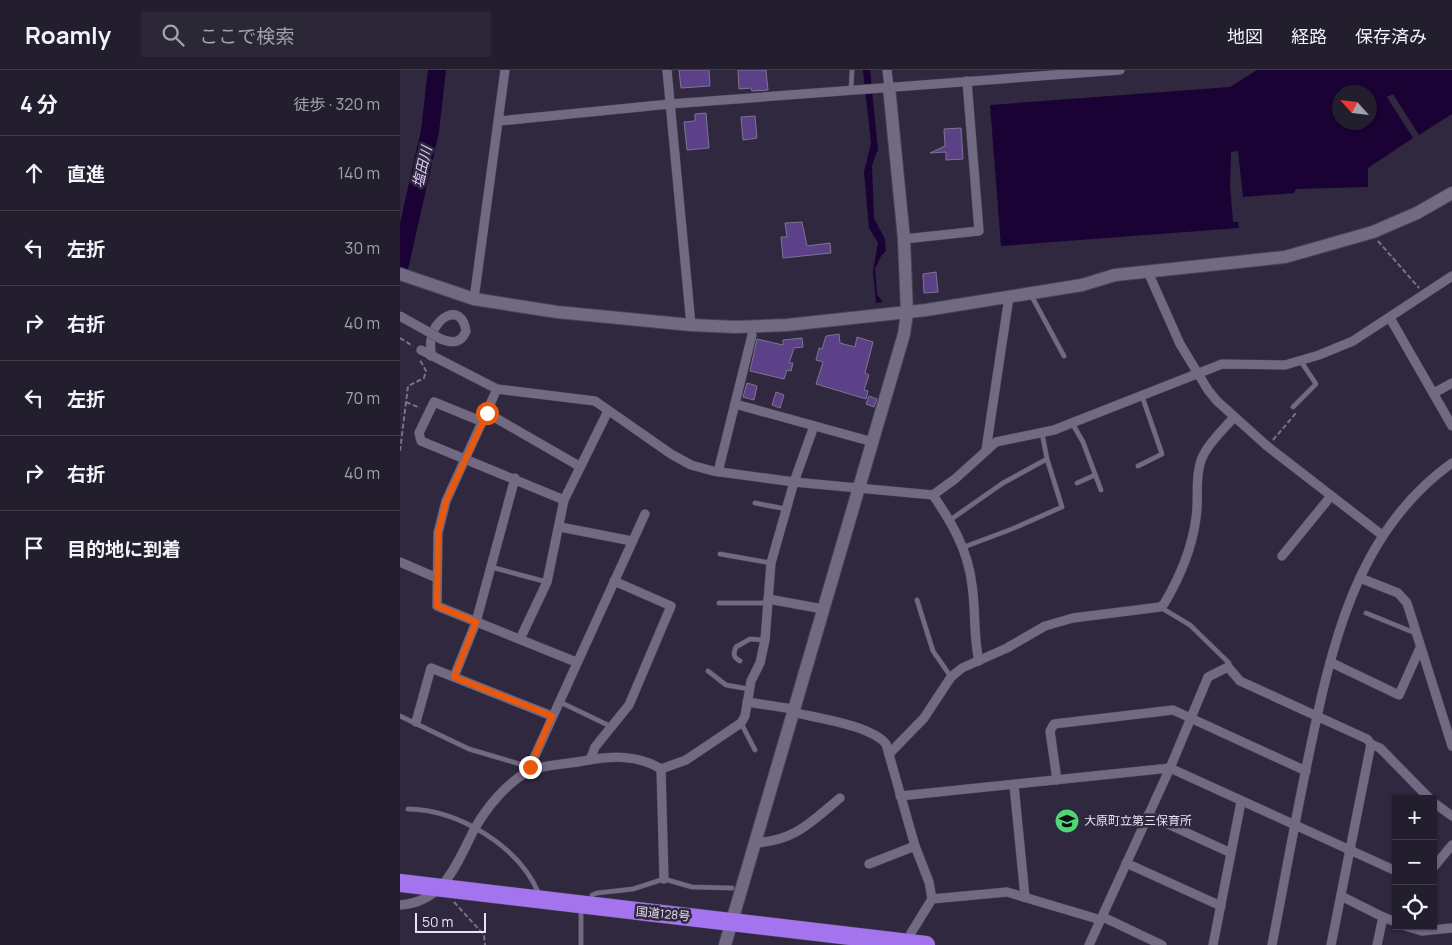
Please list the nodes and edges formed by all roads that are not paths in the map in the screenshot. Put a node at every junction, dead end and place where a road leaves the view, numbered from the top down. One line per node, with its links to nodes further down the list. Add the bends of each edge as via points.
1 (506, 70): 10 (street)
2 (667, 70): 9 (street)
3 (852, 70): 8 (lane)
4 (887, 70): 7 (street)
5 (1120, 70): 6 (street)
6 (967, 81): 7 (street); 12 (street, via 979,231)
7 (888, 87): 8 (street); 12 (street)
8 (852, 90): 9 (street)
9 (670, 104): 10 (street); 22 (street)
10 (499, 121): 18 (street)
11 (1452, 193): 13 (street, via 1418,213 1373,232 1285,257)
12 (904, 239): 19 (street)
13 (1148, 272): 16 (street, via 1115,275 1082,285); 28 (street, via 1180,344)
14 (400, 274): 18 (street)
15 (1452, 276): 21 (street)
16 (1030, 294): 17 (street); 26 (lane)
17 (1009, 297): 19 (street); 44 (street)
18 (474, 299): 22 (street, via 557,312)
19 (907, 313): 22 (street, via 787,325); 43 (street)
20 (400, 316): 25 (street, bridge, via 441,339 449,343 463,338 466,331 463,319 449,314 442,318 430,338)
21 (1390, 318): 27 (street, via 1353,341); 31 (street)
22 (691, 325)
23 (752, 334): 33 (street)
24 (420, 350): 25 (street)
25 (431, 356): 30 (street)
26 (1064, 356)
27 (1300, 360): 28 (street, via 1285,365 1222,364); 34 (lane, via 1316,384)
28 (1200, 374): 32 (street); 37 (street, via 1208,390)
29 (1452, 383): 31 (street)
30 (497, 388): 35 (street, via 595,401); 36 (street)
31 (1434, 393): 41 (street)
32 (1142, 396): 39 (street); 49 (lane, via 1162,454)
33 (735, 404): 40 (street); 50 (street)
34 (1293, 407)
35 (608, 411): 48 (street); 50 (street, via 671,454 691,465)
36 (487, 413): 38 (street); 48 (street)
37 (1234, 417): 58 (street); 80 (street, via 1200,463 1196,518 1188,554 1180,578)
38 (483, 422): 45 (street); 45 (street, via 434,402 420,433 421,441)
39 (1072, 423): 42 (street); 51 (lane)
40 (814, 426): 43 (street); 53 (street)
41 (1452, 426)
42 (1042, 433): 44 (street, via 996,442); 46 (lane)
43 (873, 442): 55 (street)
44 (986, 450): 57 (street, via 955,479)
45 (466, 459): 52 (street); 73 (street, via 446,501 438,533)
46 (1047, 460): 63 (lane, via 1004,483); 67 (lane, via 1062,507)
47 (1452, 462): 65 (street, via 1430,478)
48 (579, 466): 59 (street)
49 (1138, 466)
50 (718, 472): 53 (street)
51 (1095, 474): 54 (lane); 56 (lane)
52 (515, 478): 59 (street); 72 (street)
53 (794, 482): 55 (street); 61 (street)
54 (1077, 483)
55 (860, 487): 57 (street); 81 (street)
56 (1101, 490)
57 (933, 494): 63 (street)
58 (1330, 496): 65 (street); 69 (street)
59 (564, 500): 64 (street)
60 (755, 503): 61 (lane)
61 (786, 509): 71 (street)
62 (645, 514): 66 (street)
63 (950, 520): 67 (street)
64 (560, 527): 66 (street); 76 (street)
65 (1382, 535): 74 (street)
66 (632, 540): 75 (street)
67 (964, 547): 88 (street, via 972,585)
68 (720, 554): 71 (lane)
69 (1282, 556)
70 (400, 562): 73 (street)
71 (771, 563): 78 (street)
72 (491, 567): 76 (lane); 83 (street)
73 (437, 578): 83 (street, via 437,606)
74 (1360, 578): 84 (street, via 1398,593 1407,604); 91 (street, via 1340,624)
75 (614, 581): 89 (street); 106 (street, via 671,606 629,705)
76 (547, 582): 85 (street)
77 (917, 600): 95 (lane, via 933,651)
78 (768, 601): 79 (lane); 81 (street); 86 (street)
79 (719, 602)
80 (1160, 607): 88 (street, via 1073,618 1044,626); 92 (lane, via 1190,625 1229,663)
81 (823, 609): 99 (street)
82 (1366, 613): 84 (lane)
83 (476, 622): 85 (street); 94 (street)
84 (1416, 633): 87 (street)
85 (520, 639): 89 (street)
86 (765, 640): 90 (lane, via 742,641 734,653); 96 (street)
87 (1420, 648): 91 (street, via 1399,695); 108 (street)
88 (979, 661): 95 (street)
89 (576, 662): 97 (street)
90 (740, 662)
91 (1330, 662): 103 (street)
92 (1228, 667): 102 (street, via 1208,677); 103 (street, via 1240,680)
93 (708, 671): 96 (lane, via 726,685)
94 (454, 677): 101 (street); 104 (street, via 431,668)
95 (951, 677): 110 (street, via 924,718)
96 (749, 689): 98 (street)
97 (559, 702): 101 (street); 106 (lane)
98 (747, 702): 99 (street); 105 (street)
99 (792, 710): 110 (street, via 869,732 881,738); 128 (street)
100 (400, 716): 104 (lane)
101 (552, 716): 113 (street)
102 (1190, 717): 112 (street); 115 (street); 116 (street, via 1173,710 1054,724 1050,731)
103 (1317, 718): 107 (street, via 1367,739); 115 (street)
104 (416, 722): 113 (lane, via 469,749)
105 (741, 723): 109 (lane); 114 (street, via 686,760)
106 (612, 728): 111 (street, via 595,747)
107 (1371, 744): 118 (street, via 1380,748); 131 (street)
108 (1452, 746)
109 (756, 750)
110 (890, 754): 119 (street)
111 (590, 760): 113 (street); 114 (street, via 620,756)
112 (1170, 768): 116 (street); 121 (street); 124 (street)
113 (529, 769): 127 (street, via 500,795)
114 (661, 769): 137 (street)
115 (1306, 771): 126 (street)
116 (1057, 780): 117 (street)
117 (1014, 785): 119 (street); 141 (street)
118 (1426, 795)
119 (900, 796): 130 (street)
120 (840, 798): 128 (street, via 798,833 768,842)
121 (1241, 802): 126 (street); 132 (street)
122 (1437, 805): 125 (street)
123 (408, 809): 127 (lane, via 429,810)
124 (1148, 815): 132 (street); 133 (street)
125 (1452, 816)
126 (1294, 825): 131 (street); 164 (street)
127 (476, 827): 139 (street, via 459,864); 145 (lane, via 515,859 535,885)
128 (756, 842): 151 (street)
129 (1452, 845): 134 (street)
130 (915, 846): 135 (street); 143 (street)
131 (1350, 850): 136 (street); 142 (street)
132 (1231, 853): 147 (street)
133 (1126, 863): 147 (street); 149 (street)
134 (1437, 863)
135 (869, 864)
136 (1392, 869)
137 (664, 879): 140 (lane, via 692,887); 144 (lane, via 633,889 597,893)
138 (400, 883): 139 (highway, 国道128号)
139 (440, 887): 145 (highway, 国道128号); 146 (street, via 416,904)
140 (732, 888)
141 (1026, 896): 143 (street, via 1007,892); 149 (street)
142 (1341, 896): 148 (street); 165 (street)
143 (932, 899): 157 (street)
144 (586, 900): 145 (highway, 国道128号); 151 (highway, 国道128号); 158 (lane)
145 (542, 901)
146 (400, 905)
147 (1221, 906): 163 (street)
148 (1383, 917): 150 (street); 166 (street)
149 (1102, 918): 161 (street); 162 (street)
150 (1392, 920)
151 (731, 921): 156 (highway, 国道128号); 159 (street)
152 (1452, 928): 155 (street)
153 (1419, 930): 154 (street)
154 (1432, 930)
155 (1437, 930)
156 (832, 939): 157 (highway, 国道128号)
157 (907, 944): 160 (highway, 国道128号)
158 (581, 945)
159 (725, 945)
160 (926, 945)
161 (1089, 945)
162 (1162, 945)
163 (1213, 945)
164 (1272, 945)
165 (1331, 945)
166 (1377, 945)

